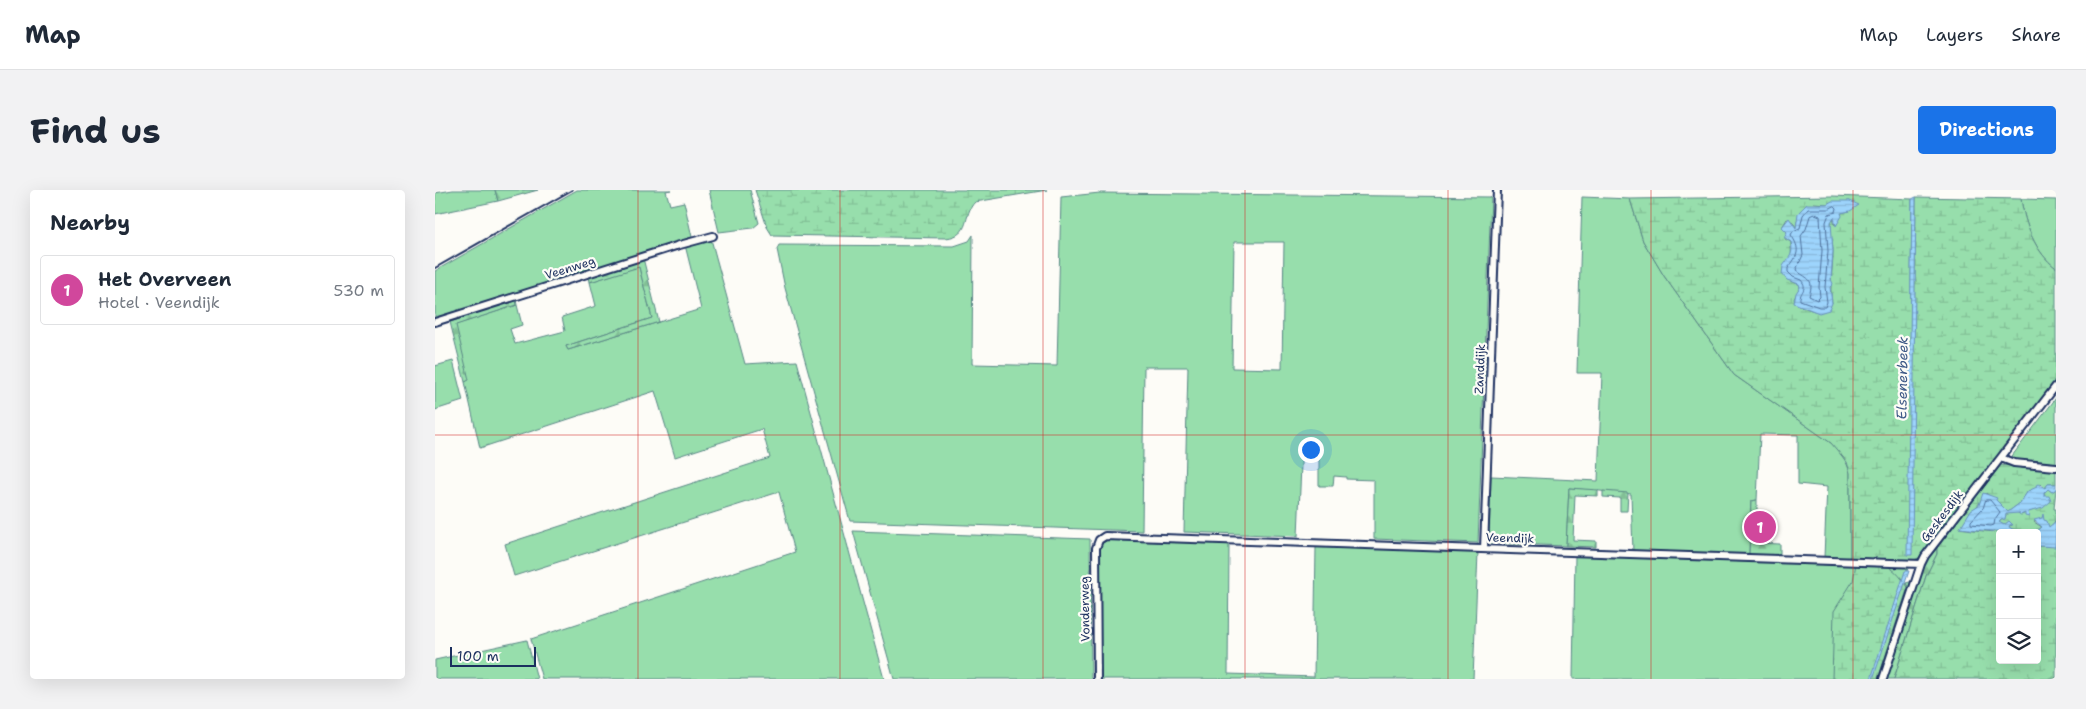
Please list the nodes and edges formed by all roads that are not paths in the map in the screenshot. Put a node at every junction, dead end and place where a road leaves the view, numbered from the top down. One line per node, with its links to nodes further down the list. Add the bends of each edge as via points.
1 (1497, 190): 8 (street, Zanddijk)
2 (713, 236): 3 (street, Veenweg)
3 (435, 322)
4 (2056, 386): 5 (street, Geskesdijk)
5 (2001, 458): 6 (street, via 2014,463); 9 (street, Geskesdijk)
6 (2056, 466)
7 (1099, 540): 8 (street, Veendijk, via 1109,536); 10 (street, Vonderweg, via 1096,548)
8 (1484, 548): 9 (street, Veendijk)
9 (1921, 564): 11 (street, Geskesdijk)
10 (1097, 679)
11 (1883, 679)

